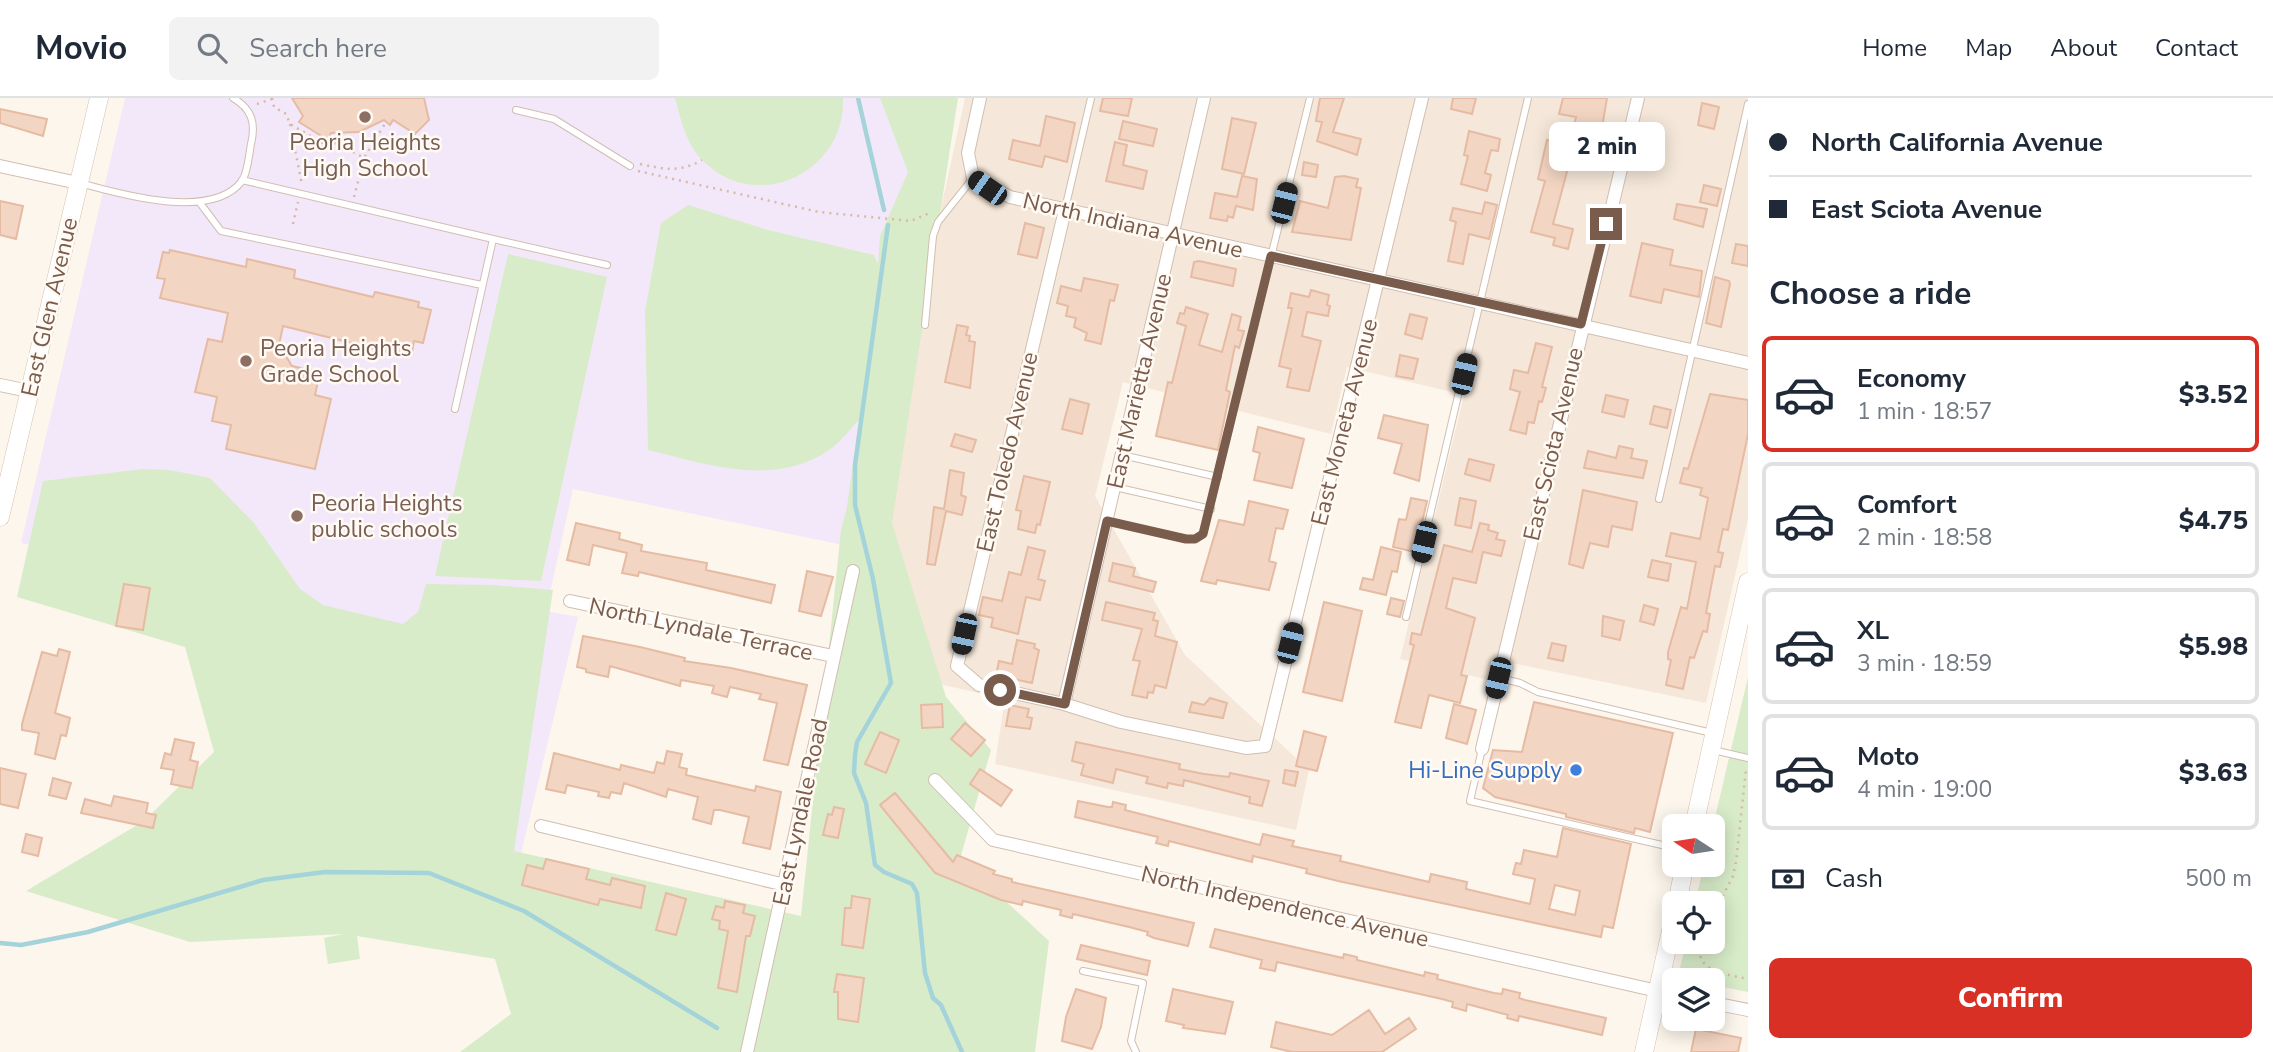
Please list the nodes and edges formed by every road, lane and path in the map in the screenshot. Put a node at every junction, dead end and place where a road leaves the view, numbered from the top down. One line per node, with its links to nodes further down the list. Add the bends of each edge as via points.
1 (99, 98): 23 (street, East Glen Avenue)
2 (233, 98): 22 (lane, via 254,122)
3 (980, 98): 21 (street, via 968,153)
4 (1091, 98): 27 (lane)
5 (1204, 98): 29 (street, East Marietta Avenue)
6 (1310, 98): 31 (lane)
7 (1422, 98): 33 (street, East Moneta Avenue)
8 (1528, 98): 35 (lane)
9 (1637, 98): 36 (street, East Sciota Avenue)
10 (272, 99): 11 (path); 15 (path)
11 (257, 104)
12 (1748, 104): 38 (lane)
13 (516, 110): 19 (lane, via 554,119)
14 (386, 122): 16 (path)
15 (289, 124): 16 (path, via 326,145 337,143); 24 (path)
16 (364, 158): 25 (path)
17 (702, 160): 19 (path, via 673,171)
18 (0, 166): 23 (street)
19 (629, 166)
20 (636, 171): 28 (path, via 819,212)
21 (973, 178): 27 (street, North Indiana Avenue, via 1010,197); 37 (lane, via 937,222)
22 (242, 180): 26 (lane, via 223,195); 30 (lane)
23 (78, 183): 26 (lane, via 146,198); 41 (street, East Glen Avenue)
24 (303, 185)
25 (354, 197)
26 (200, 202): 34 (lane, via 221,231)
27 (1065, 211): 29 (street, North Indiana Avenue); 57 (street, East Toledo Avenue, via 957,666 979,685)
28 (917, 219)
29 (1174, 233): 31 (street, North Indiana Avenue); 43 (street, East Marietta Avenue)
30 (493, 239): 32 (lane); 34 (lane)
31 (1271, 256): 33 (street, North Indiana Avenue); 44 (lane)
32 (607, 265)
33 (1378, 281): 35 (street, North Indiana Avenue); 57 (street, East Moneta Avenue, via 1265,746 1247,748 1121,722)
34 (482, 285): 42 (lane)
35 (1479, 302): 36 (street, North Indiana Avenue); 54 (lane)
36 (1581, 324): 38 (street, North Indiana Avenue); 56 (street, East Sciota Avenue)
37 (925, 325)
38 (1691, 351): 39 (street, North Indiana Avenue); 47 (lane)
39 (1748, 363)
40 (0, 385): 41 (street)
41 (29, 391): 46 (street, East Glen Avenue)
42 (455, 409)
43 (1122, 455): 44 (lane); 45 (street, East Marietta Avenue)
44 (1218, 477): 48 (lane)
45 (1115, 487): 48 (lane); 50 (street, East Marietta Avenue)
46 (2, 495): 49 (street, East Glen Avenue)
47 (1659, 499)
48 (1210, 509): 50 (lane, via 1203,534 1195,539)
49 (0, 517)
50 (1107, 521): 57 (street, East Marietta Avenue)
51 (853, 572): 55 (street, East Lyndale Road)
52 (1748, 582): 58 (street)
53 (570, 601): 55 (street, North Lyndale Terrace)
54 (1406, 617)
55 (833, 656): 65 (street, East Lyndale Road)
56 (1498, 678): 58 (lane); 59 (street, East Sciota Avenue)
57 (1065, 704)
58 (1712, 742): 60 (lane); 62 (street)
59 (1482, 749): 64 (lane, via 1470,800)
60 (1748, 759): 66 (path, via 1736,862)
61 (935, 780): 70 (street, North Independence Avenue, via 993,840)
62 (1697, 814)
63 (541, 826): 65 (street)
64 (1662, 845)
65 (785, 884): 74 (street, East Lyndale Road)
66 (1725, 892)
67 (1701, 954): 69 (path, via 1708,969)
68 (1083, 971): 75 (lane, via 1143,984 1131,1041)
69 (1748, 979)
70 (1662, 993)
71 (1662, 1005): 76 (street)
72 (1725, 1005): 73 (street)
73 (1748, 1010)
74 (747, 1052)
75 (1136, 1052)
76 (1644, 1052)

